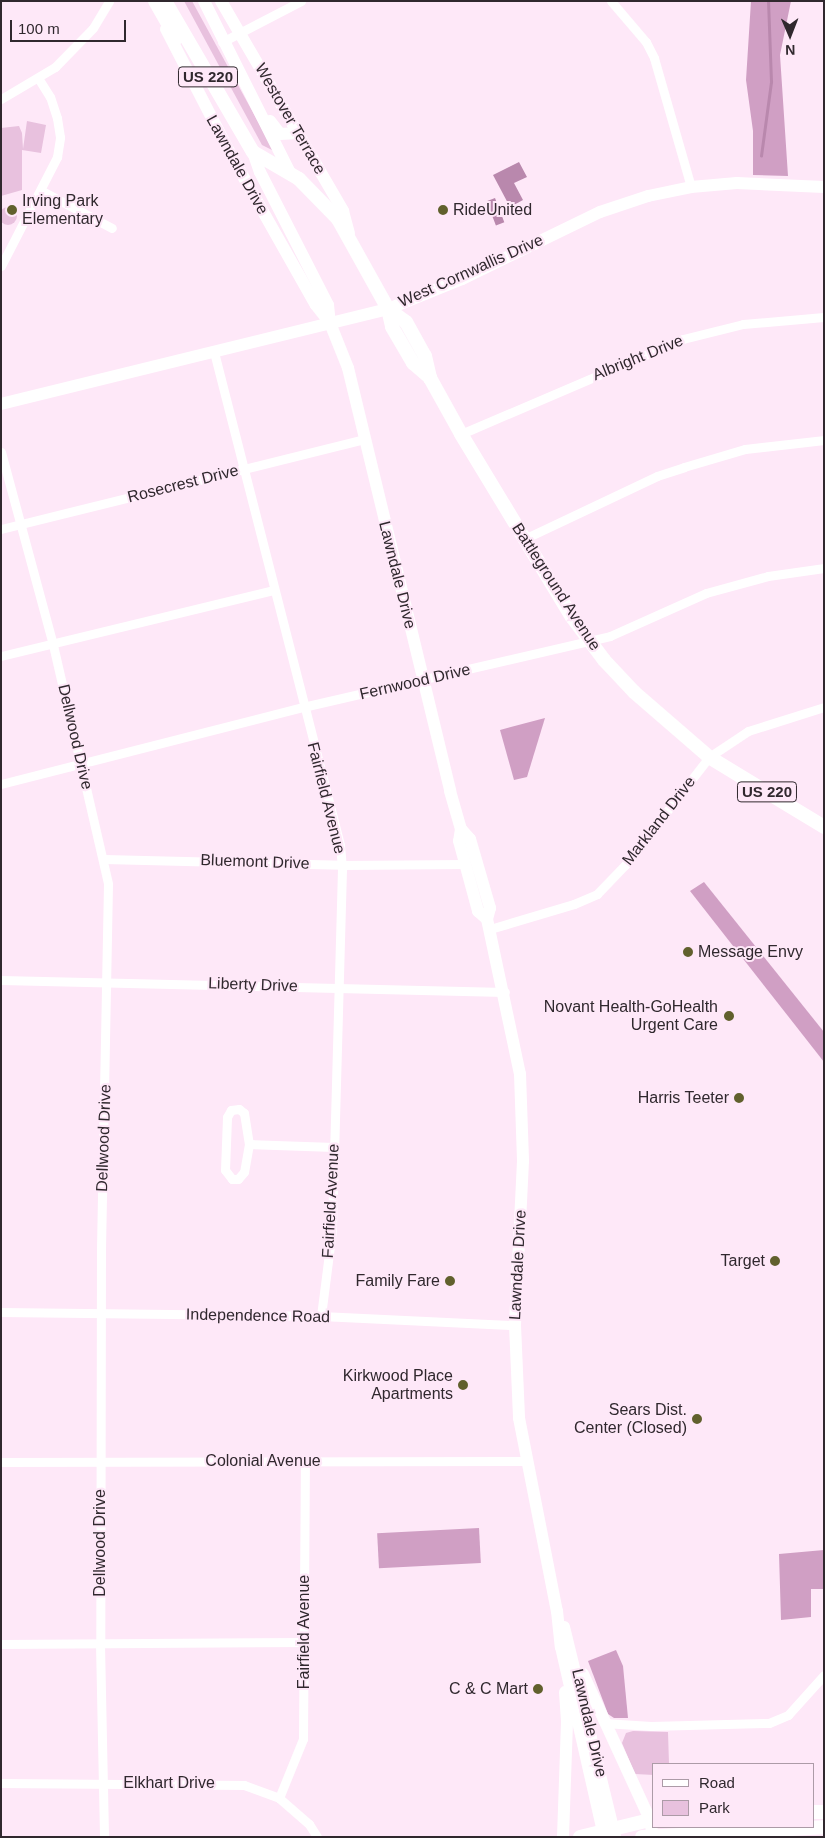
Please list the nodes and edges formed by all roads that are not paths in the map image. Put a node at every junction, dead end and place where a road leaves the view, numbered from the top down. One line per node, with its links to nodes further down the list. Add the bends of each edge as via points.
1 (109, 1): 10 (street, via 89,33 55,67)
2 (154, 1): 14 (main road, Battleground Avenue, via 234,140 245,150); 24 (main road, Lawndale Drive, via 169,38 209,114 316,305)
3 (166, 1): 14 (main road, US 220)
4 (204, 1): 9 (main road, Westover Terrace)
5 (221, 1): 8 (main road, Westover Terrace)
6 (301, 1): 8 (street)
7 (611, 1): 16 (street, via 654,58)
8 (240, 33): 9 (street); 13 (main road, Westover Terrace)
9 (222, 42): 11 (main road, Westover Terrace)
10 (38, 78): 12 (street); 18 (street, via 50,98 60,136 57,157)
11 (246, 89): 13 (main road, via 280,134); 15 (main road, Westover Terrace)
12 (1, 99)
13 (298, 133): 20 (main road, Westover Terrace, via 342,211)
14 (253, 152): 15 (main road, Battleground Avenue / US 220); 24 (main road, Lawndale Drive, via 260,172 328,304)
15 (292, 174): 20 (main road, Battleground Avenue / US 220, via 331,211)
16 (691, 187): 17 (main road, West Cornwallis Drive, via 737,183); 22 (main road, West Cornwallis Drive, via 648,196 600,212 462,279)
17 (824, 187)
18 (42, 191): 19 (street); 21 (street)
19 (112, 228)
20 (352, 240): 22 (main road, Battleground Avenue / US 220)
21 (1, 266)
22 (388, 308): 24 (main road, West Cornwallis Drive); 27 (main road, Battleground Avenue / US 220, via 406,322 425,356 430,378)
23 (824, 317): 27 (street, Albright Drive, via 764,321 683,339)
24 (330, 323): 25 (main road, West Cornwallis Drive); 28 (main road, Lawndale Drive, via 348,368)
25 (214, 352): 26 (main road, West Cornwallis Drive); 31 (street, Fairfield Avenue)
26 (1, 404)
27 (461, 434): 34 (main road, Battleground Avenue / US 220)
28 (364, 438): 31 (street, Rosecrest Drive); 40 (main road, Lawndale Drive)
29 (824, 440): 34 (street, via 745,449 684,467 657,476)
30 (1, 452): 32 (street, Dellwood Drive)
31 (244, 469): 32 (street, Rosecrest Drive); 36 (street, Fairfield Avenue)
32 (19, 525): 33 (street, Rosecrest Drive); 38 (street, Dellwood Drive)
33 (1, 529)
34 (524, 539): 37 (main road, Battleground Avenue / US 220)
35 (824, 568): 37 (street, Fernwood Drive, via 768,576 706,592 610,636)
36 (274, 590): 38 (street); 41 (street, Fairfield Avenue)
37 (588, 641): 40 (street, Fernwood Drive); 43 (main road, Battleground Avenue / US 220, via 634,692)
38 (53, 645): 39 (street); 44 (street, Dellwood Drive)
39 (1, 656)
40 (423, 680): 41 (street, Fernwood Drive); 47 (main road, Lawndale Drive)
41 (303, 707): 44 (street, Fernwood Drive); 50 (street, Fairfield Avenue, via 340,845)
42 (824, 707): 43 (street, Markland Drive, via 748,731)
43 (709, 757): 46 (main road, Battleground Avenue / US 220); 51 (street, Markland Drive, via 604,888 574,904)
44 (81, 763): 45 (street, Fernwood Drive); 48 (street, Dellwood Drive)
45 (1, 784)
46 (824, 827)
47 (461, 829): 49 (main road, Lawndale Drive, via 459,842); 51 (main road, Lawndale Drive, via 470,839 476,858 490,908)
48 (104, 859): 50 (street, Bluemont Drive); 53 (street, Dellwood Drive, via 108,884)
49 (466, 864): 50 (street, Bluemont Drive); 51 (main road, Lawndale Drive, via 478,911)
50 (342, 866): 54 (street, Fairfield Avenue)
51 (489, 924): 55 (main road, Lawndale Drive)
52 (1, 980): 53 (street, Liberty Drive)
53 (108, 983): 54 (street, Liberty Drive); 59 (street, Dellwood Drive)
54 (338, 988): 55 (street, Liberty Drive); 57 (street, Fairfield Avenue)
55 (505, 992): 61 (main road, Lawndale Drive, via 520,1074 523,1138)
56 (249, 1144): 56 (street, via 241,1177 229,1177 225,1170 227,1117 231,1110 239,1109 244,1113); 57 (street)
57 (334, 1146): 60 (street, Fairfield Avenue, via 332,1230)
58 (1, 1312): 59 (street, Independence Road)
59 (102, 1314): 60 (street, Independence Road); 65 (street, Dellwood Drive)
60 (321, 1316): 61 (street, Independence Road)
61 (515, 1325): 63 (main road, Lawndale Drive, via 519,1418)
62 (305, 1461): 63 (street, Colonial Avenue); 65 (street, Colonial Avenue); 66 (street, Fairfield Avenue)
63 (526, 1461): 69 (main road, Lawndale Drive)
64 (1, 1462): 65 (street, Colonial Avenue)
65 (101, 1462): 68 (street, Dellwood Drive)
66 (304, 1642): 68 (street); 74 (street, Fairfield Avenue, via 303,1739)
67 (1, 1644): 68 (street)
68 (100, 1644): 73 (street, Dellwood Drive)
69 (566, 1645): 71 (main road); 81 (main road); 82 (main road, Lawndale Drive); 83 (main road, Lawndale Drive)
70 (824, 1675): 71 (street, via 795,1709 769,1723 680,1726)
71 (604, 1723): 75 (main road)
72 (1, 1783): 73 (street, Elkhart Drive)
73 (102, 1784): 74 (street, Elkhart Drive, via 224,1783 260,1789); 79 (street, Dellwood Drive)
74 (279, 1798): 80 (street, Elkhart Drive, via 310,1824)
75 (652, 1819): 77 (main road); 78 (main road)
76 (805, 1828): 78 (main road)
77 (581, 1836)
78 (649, 1836)
79 (104, 1837)
80 (317, 1837)
81 (563, 1837)
82 (604, 1837)
83 (616, 1837)

